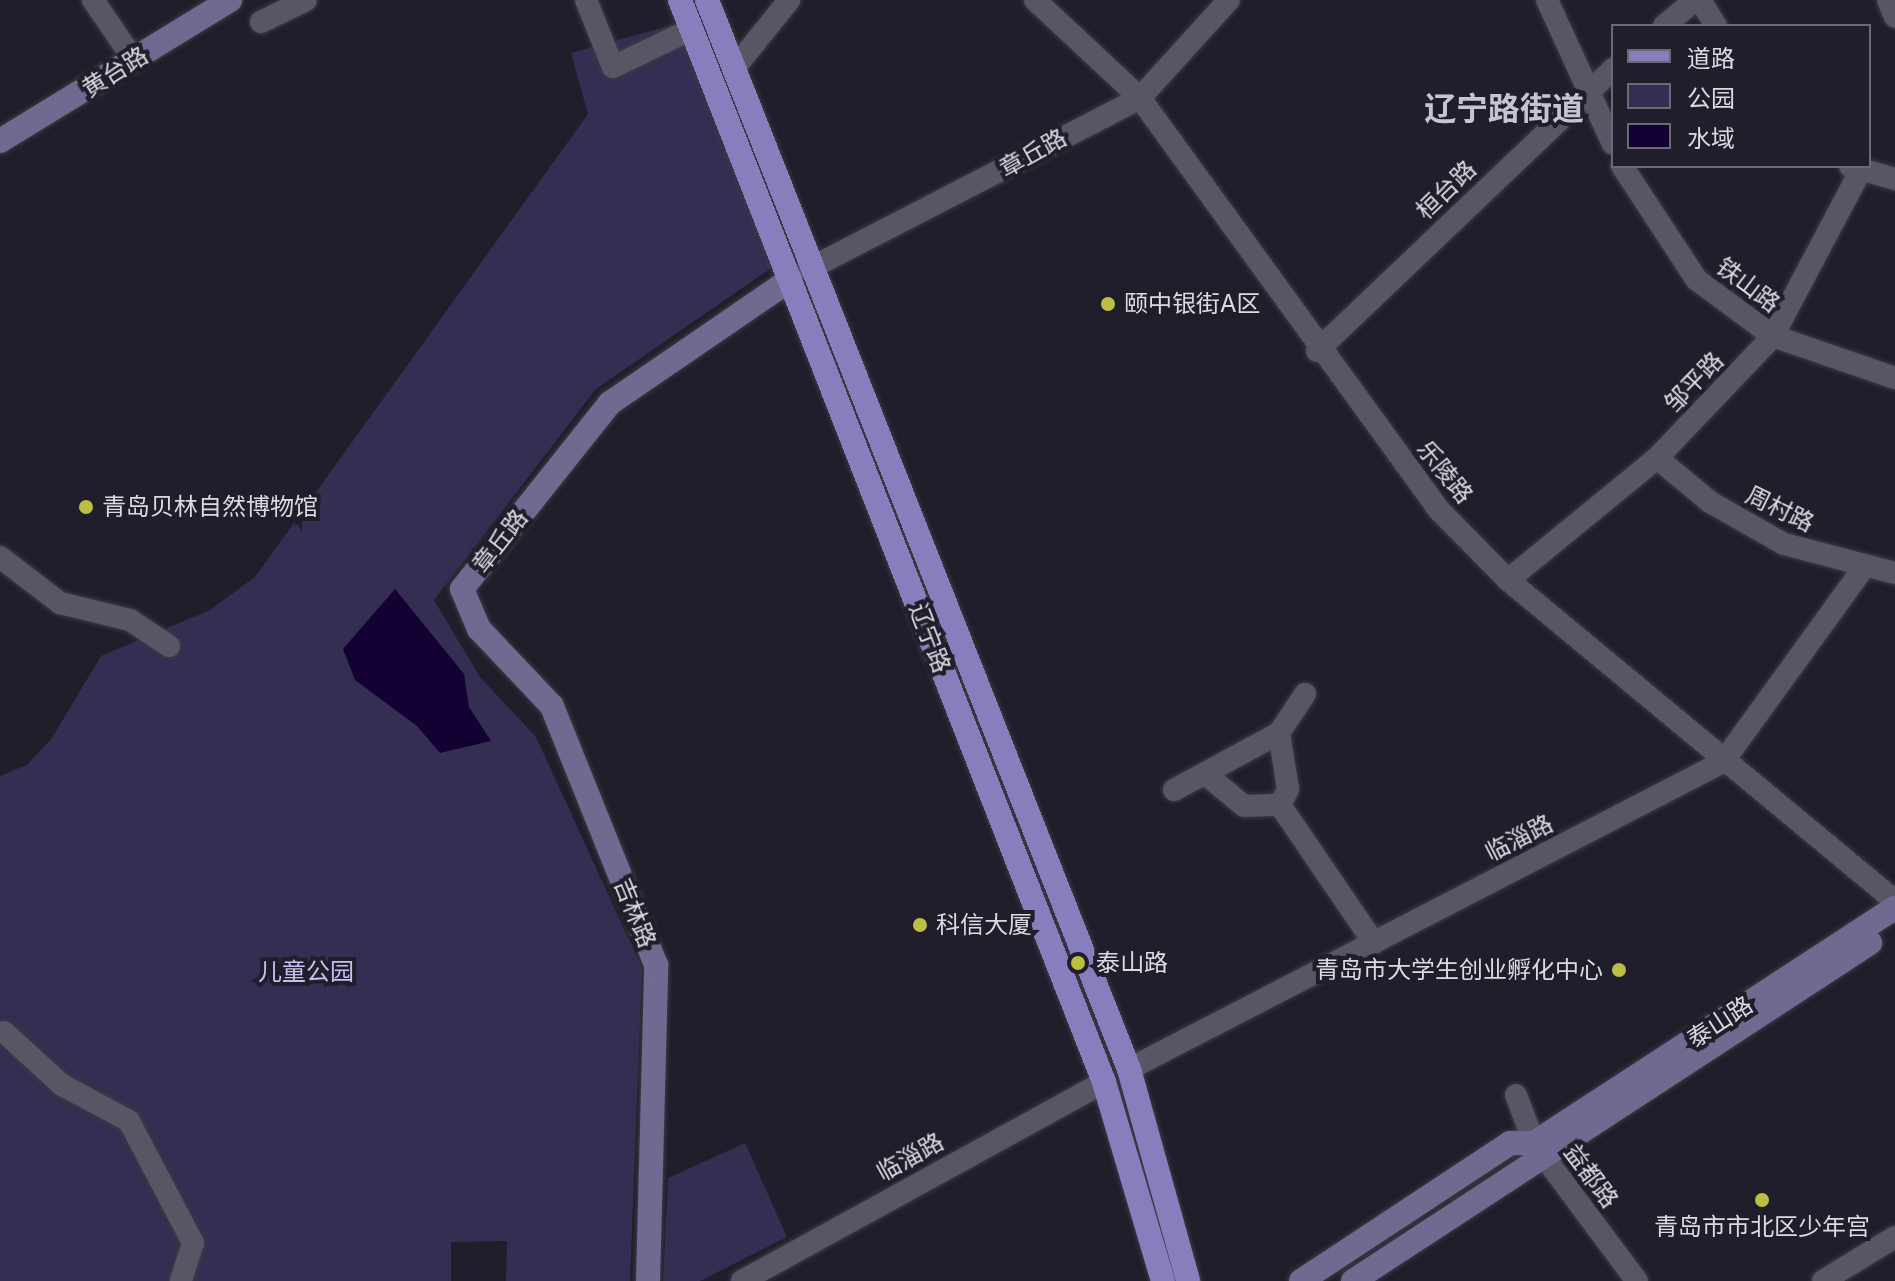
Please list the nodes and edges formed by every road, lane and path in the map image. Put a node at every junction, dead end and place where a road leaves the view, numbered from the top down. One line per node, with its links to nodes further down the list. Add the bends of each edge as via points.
1 (93, 0): 18 (street)
2 (230, 0): 18 (street, 黄台路)
3 (306, 0): 14 (street)
4 (586, 0): 17 (street, via 613,67)
5 (680, 0): 17 (main road, 辽宁路)
6 (707, 0): 19 (main road, 辽宁路)
7 (789, 0): 19 (street)
8 (1035, 0): 22 (street, 乐陵路)
9 (1229, 0): 22 (street, 章丘路)
10 (1547, 0): 21 (street)
11 (1698, 0): 15 (street); 16 (street)
12 (1888, 0): 13 (street)
13 (1895, 17)
14 (261, 22)
15 (1667, 24)
16 (1715, 24)
17 (692, 29): 28 (main road, 辽宁路)
18 (134, 60): 24 (street, 黄台路)
19 (733, 70): 28 (main road, 辽宁路)
20 (1611, 71): 21 (street, 桓台路)
21 (1591, 88): 23 (street); 30 (street, 桓台路)
22 (1140, 98): 28 (street, 章丘路); 30 (street, 乐陵路)
23 (1611, 139)
24 (0, 141)
25 (1623, 168): 29 (street, 铁山路, via 1697,280)
26 (1855, 169): 27 (street); 29 (street, 邹平路)
27 (1895, 179)
28 (800, 274): 37 (street, 章丘路, via 610,403); 50 (main road, 辽宁路); 51 (main road, 辽宁路)
29 (1773, 336): 31 (street, 铁山路); 32 (street, 邹平路)
30 (1317, 351): 36 (street, 乐陵路, via 1439,510)
31 (1895, 378)
32 (1657, 458): 34 (street, 周村路, via 1710,502 1784,544); 36 (street, 邹平路)
33 (0, 557): 38 (street, via 60,603 130,620)
34 (1862, 570): 35 (street, 周村路); 41 (street, 临淄路)
35 (1895, 573)
36 (1508, 580): 41 (street, 乐陵路)
37 (462, 589): 56 (street, 吉林路, via 479,629 552,706 656,965)
38 (169, 646)
39 (1305, 694): 40 (street)
40 (1279, 733): 42 (street); 44 (street, via 1288,789)
41 (1723, 762): 45 (street, 乐陵路); 48 (street, 临淄路)
42 (1209, 777): 43 (street); 44 (street, via 1244,806)
43 (1174, 790)
44 (1280, 805): 48 (street)
45 (1895, 901)
46 (1895, 908): 53 (street, 泰山路)
47 (1895, 926): 53 (street, 泰山路)
48 (1374, 943): 50 (street, 临淄路)
49 (4, 1032): 55 (street, via 62,1085 129,1121 193,1243)
50 (1129, 1069): 59 (main road, 辽宁路)
51 (1104, 1082): 57 (street, 临淄路); 58 (main road, 辽宁路)
52 (1516, 1095): 53 (street, 益都路)
53 (1539, 1150): 60 (street, 泰山路, via 1510,1143); 61 (street, 泰山路); 62 (street, 益都路)
54 (1895, 1237): 63 (street)
55 (181, 1281)
56 (648, 1281)
57 (742, 1281)
58 (1163, 1281)
59 (1188, 1281)
60 (1301, 1281)
61 (1353, 1281)
62 (1637, 1281)
63 (1823, 1281)

